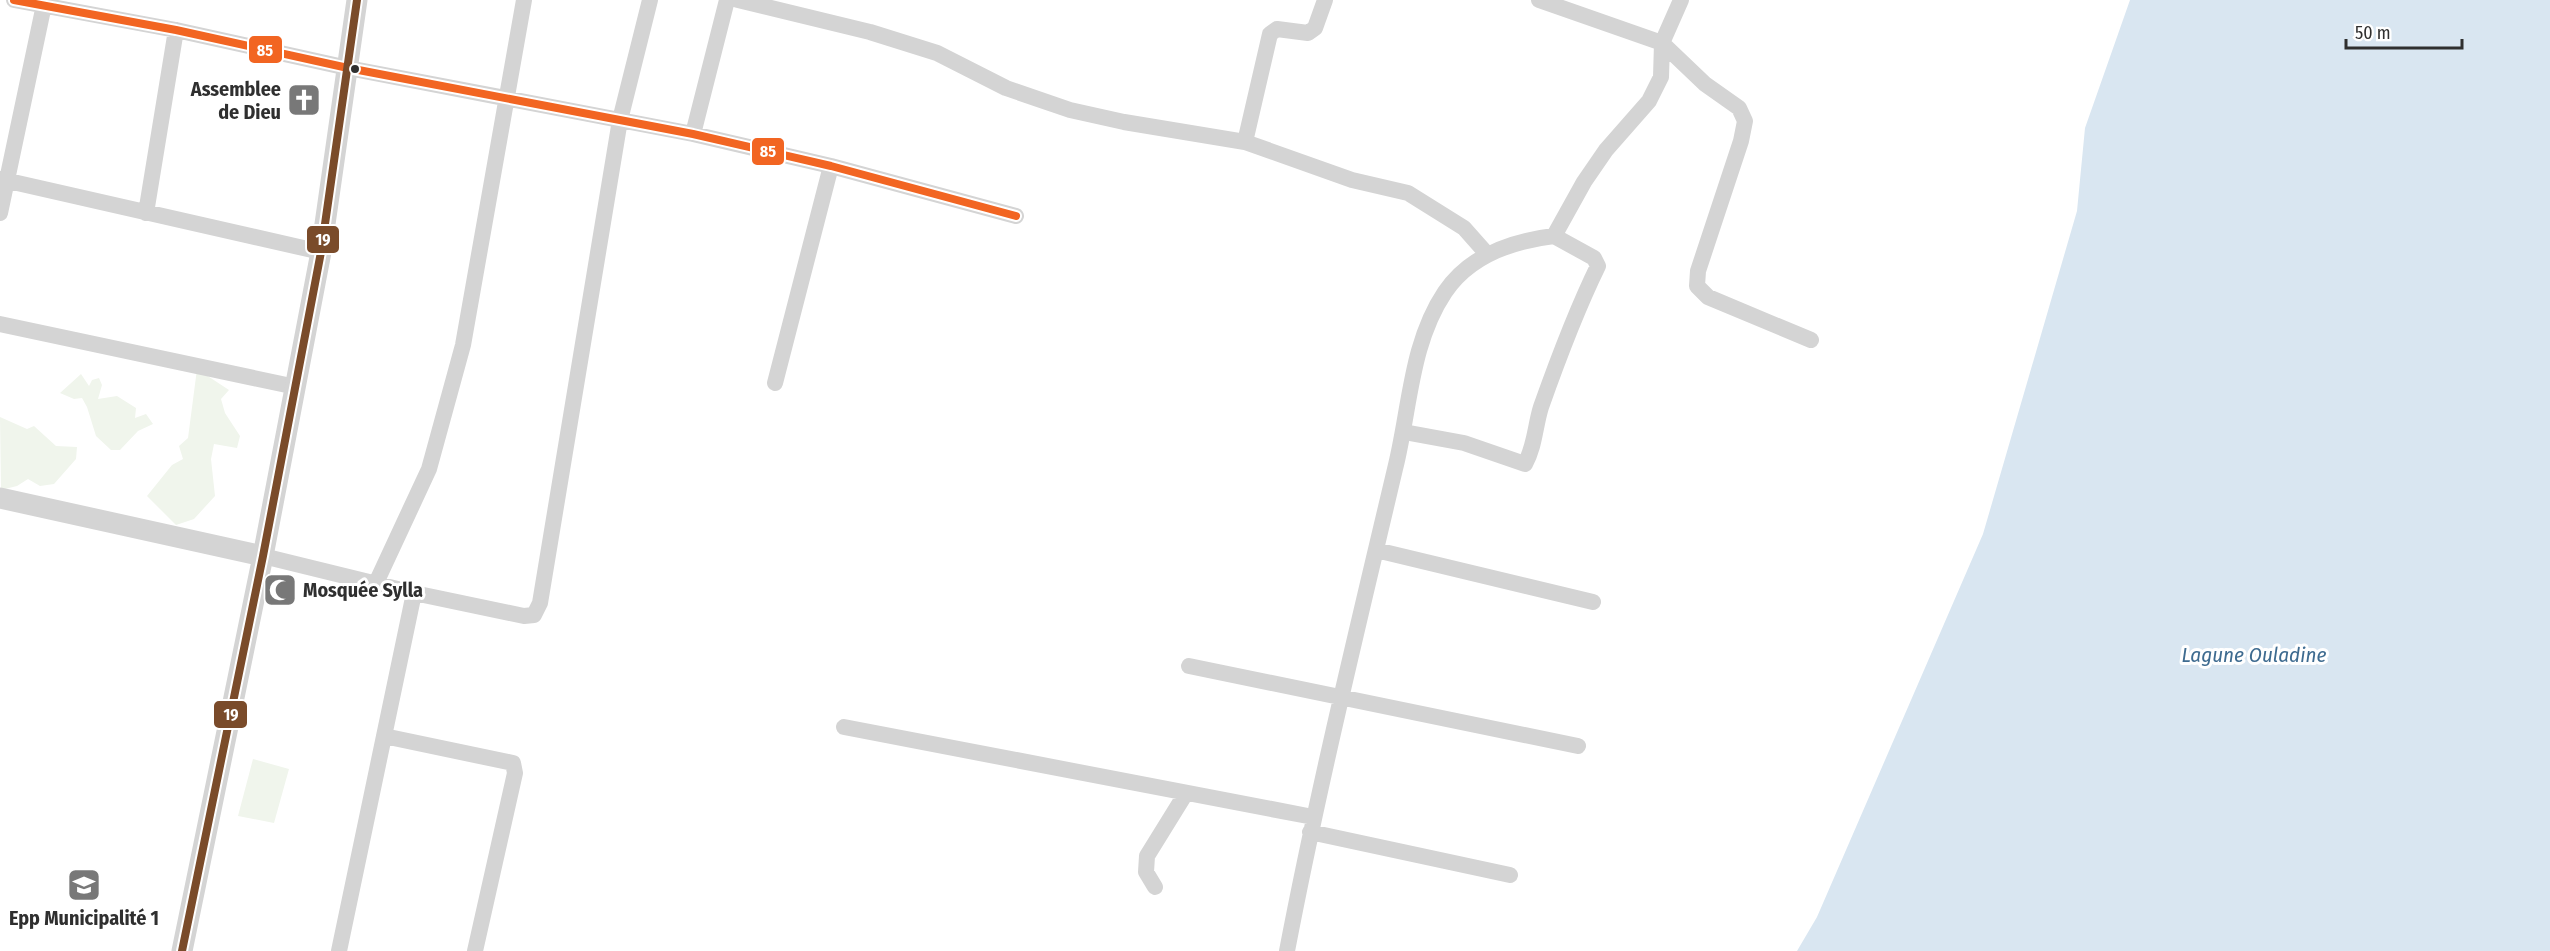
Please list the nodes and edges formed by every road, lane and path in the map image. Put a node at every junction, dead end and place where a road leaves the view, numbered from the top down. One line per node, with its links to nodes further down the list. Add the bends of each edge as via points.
1 (14, 0): 10 (street)
2 (357, 0): 13 (street)
3 (524, 0): 14 (street)
4 (650, 0): 15 (street)
5 (727, 0): 16 (street)
6 (738, 0): 17 (street, via 937,52 1005,88 1070,110)
7 (1325, 0): 17 (street, via 1315,28 1308,33 1277,29 1270,34)
8 (1539, 0): 12 (street)
9 (1681, 0): 12 (street)
10 (45, 3): 11 (street); 19 (street)
11 (176, 30): 13 (street); 21 (street)
12 (1662, 43): 23 (street, via 1661,77 1649,101 1606,150); 27 (street, via 1705,84 1734,103 1744,121 1698,271 1697,286 1708,297)
13 (348, 68): 14 (street); 24 (street)
14 (509, 98): 15 (street); 34 (street, via 463,345 429,469)
15 (620, 120): 16 (street); 35 (street, via 540,603 534,615 524,616)
16 (693, 134): 18 (street)
17 (1245, 142): 25 (street, via 1352,180 1408,193 1464,228)
18 (831, 166): 22 (street); 28 (street)
19 (4, 179): 20 (street); 21 (street)
20 (0, 213)
21 (146, 213): 24 (street)
22 (1016, 216)
23 (1554, 236): 25 (street, via 1529,239); 30 (street, via 1594,258 1598,266 1540,410 1533,450 1526,464 1464,443)
24 (321, 252): 29 (street)
25 (1487, 254): 30 (street, via 1446,291 1425,328)
26 (0, 324): 29 (street)
27 (1811, 340)
28 (775, 383)
29 (296, 387): 33 (street)
30 (1404, 432): 32 (street)
31 (0, 498): 33 (street)
32 (1376, 550): 36 (street); 38 (street)
33 (263, 556): 34 (street); 46 (street)
34 (376, 583): 35 (street)
35 (414, 593): 40 (street)
36 (1593, 602)
37 (1189, 666): 38 (street)
38 (1340, 697): 41 (street); 43 (street)
39 (843, 727): 42 (street)
40 (384, 736): 47 (street); 48 (street, via 513,763 515,773)
41 (1578, 746)
42 (1186, 793): 43 (street); 45 (street, via 1147,856 1146,872)
43 (1312, 824): 44 (street); 49 (street)
44 (1510, 875)
45 (1155, 887)
46 (182, 951)
47 (339, 951)
48 (475, 951)
49 (1287, 951)

